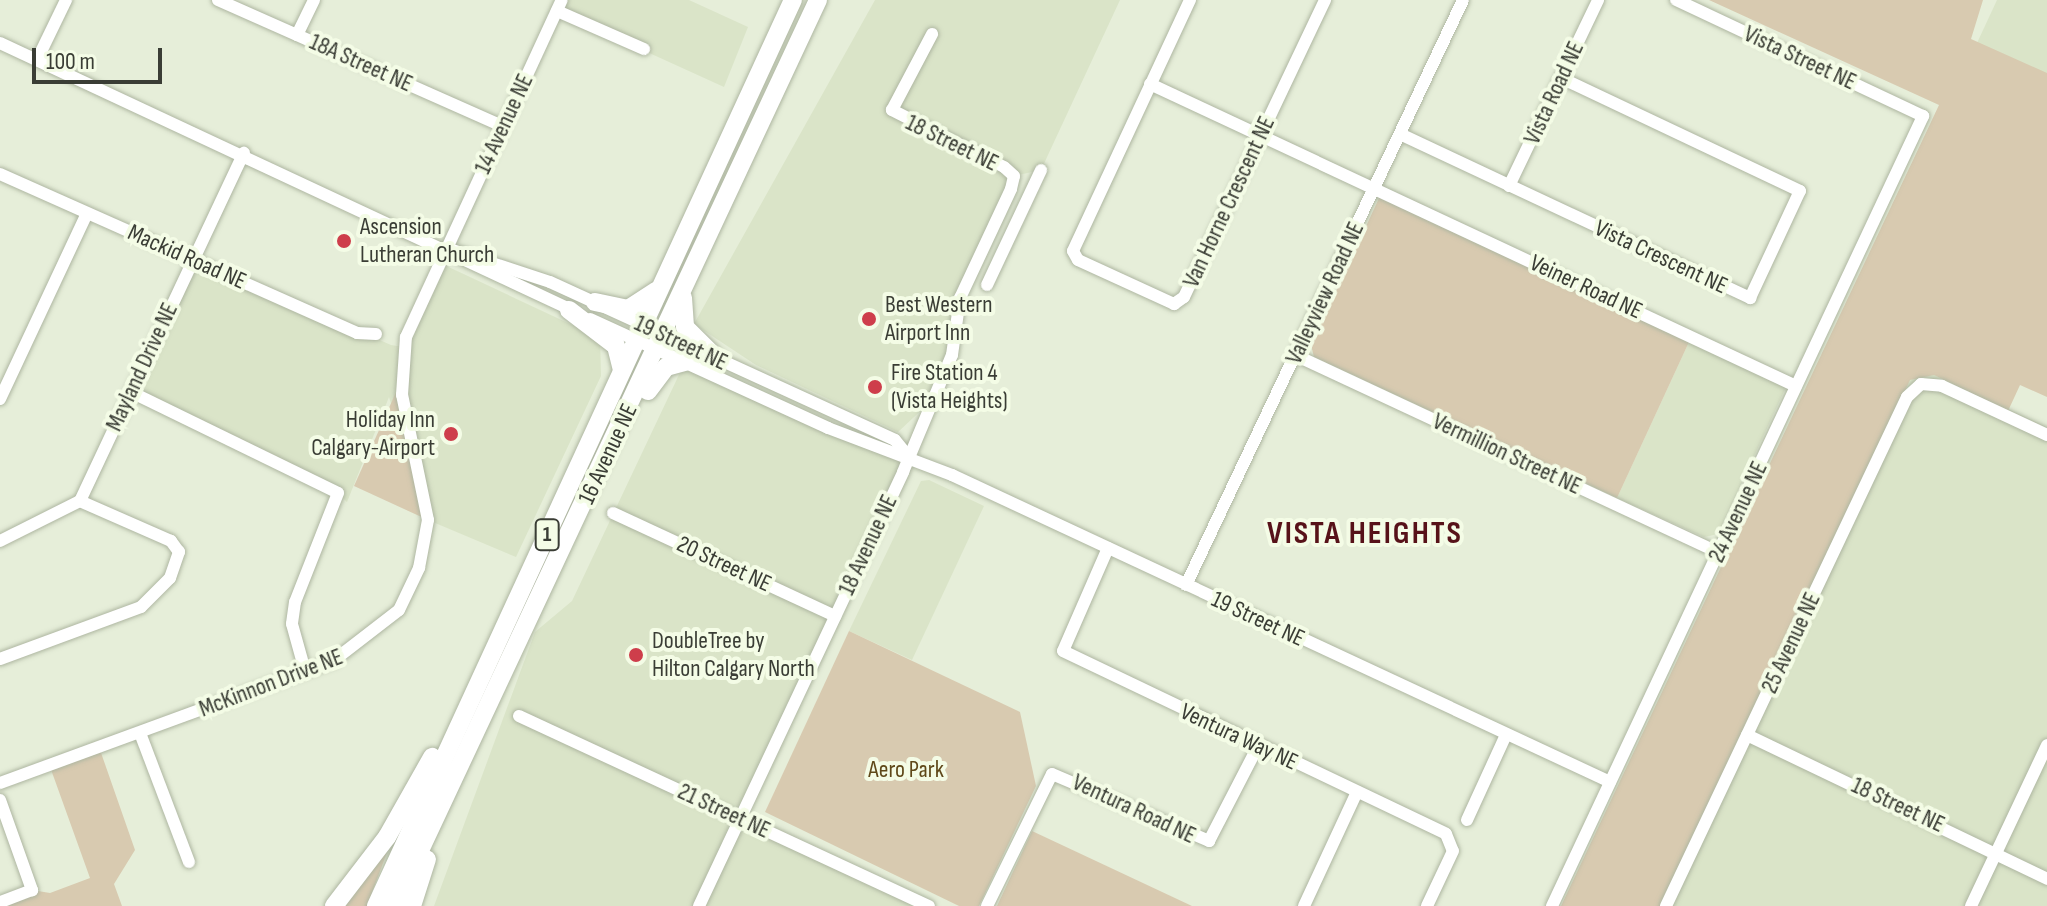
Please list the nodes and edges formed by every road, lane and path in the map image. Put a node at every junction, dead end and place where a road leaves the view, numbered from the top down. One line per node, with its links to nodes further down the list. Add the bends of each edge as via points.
1 (66, 0): 16 (street)
2 (218, 0): 13 (street, 18A Street NE)
3 (314, 0): 13 (street)
4 (793, 0): 33 (highway, 16 Avenue NE / 1)
5 (818, 0): 34 (highway, 16 Avenue NE / 1)
6 (1190, 0): 18 (street, Van Horne Crescent NE)
7 (1325, 0): 22 (street, Van Horne Crescent NE)
8 (1598, 0): 17 (street, Vista Road NE)
9 (1676, 0): 19 (street, Vista Street NE)
10 (1459, 1): 21 (street, Valleyview Road NE)
11 (560, 5): 15 (street); 20 (street, 14 Avenue NE)
12 (932, 34): 26 (street, 18 Street NE, via 892,110)
13 (297, 35): 20 (street, 18A Street NE)
14 (0, 43): 16 (street, 19 Street NE)
15 (644, 49)
16 (37, 60): 23 (street, 19 Street NE)
17 (1561, 78): 27 (street, Vista Road NE); 27 (street, Vista Crescent NE, via 1800,191 1750,298)
18 (1150, 84): 22 (street, Veiner Road NE); 22 (street, Van Horne Crescent NE, via 1073,246 1075,258 1170,304 1181,301)
19 (1923, 116): 44 (street, 24 Avenue NE)
20 (503, 126): 30 (street, 14 Avenue NE)
21 (1400, 134): 27 (street, Vista Crescent NE); 28 (street, Valleyview Road NE)
22 (1260, 135): 28 (street, Veiner Road NE)
23 (244, 153): 30 (street, 19 Street NE); 31 (street, Mayland Drive NE)
24 (1041, 170): 32 (street)
25 (0, 174): 29 (street, Mackid Road NE)
26 (1014, 176): 48 (street, 18 Avenue NE, via 960,298 952,355)
27 (1509, 186)
28 (1374, 189): 40 (street, Valleyview Road NE); 44 (street, Veiner Road NE)
29 (87, 213): 31 (street, Mackid Road NE); 46 (street)
30 (446, 248): 35 (street, 19 Street NE, via 460,247); 36 (street, 19 Street NE); 58 (street, McKinnon Drive NE, via 401,363 427,505 414,583 371,638)
31 (193, 259): 38 (street, Mackid Road NE, via 357,333); 45 (street, Mayland Drive NE)
32 (987, 285)
33 (662, 287): 35 (highway, via 628,309); 37 (highway, 16 Avenue NE / 1)
34 (685, 291): 39 (highway, 16 Avenue NE / 1); 41 (highway, via 685,327)
35 (595, 302): 37 (street, 19 Street NE)
36 (569, 310): 37 (street, 19 Street NE); 43 (highway, via 616,346)
37 (641, 332): 39 (street, 19 Street NE); 43 (highway, 16 Avenue NE / 1)
38 (376, 334)
39 (660, 342): 41 (street, 19 Street NE); 42 (street, 19 Street NE); 49 (highway, 16 Avenue NE / 1)
40 (1295, 355): 54 (street, Vermillion Street NE); 55 (street, Valleyview Road NE)
41 (719, 361): 48 (street, 19 Street NE, via 895,440)
42 (685, 362): 48 (street, 19 Street NE); 49 (highway, via 658,373 605,481)
43 (622, 370): 59 (highway, 16 Avenue NE / 1)
44 (1796, 386): 54 (street, 24 Avenue NE)
45 (131, 392): 50 (street, Mayland Drive NE); 58 (street, via 338,493 295,602 292,624)
46 (0, 399)
47 (2047, 435): 63 (street, 25 Avenue NE, via 1942,386 1921,384 1907,397)
48 (907, 455): 53 (street, 19 Street NE); 56 (street, 18 Avenue NE)
49 (590, 493): 66 (highway, 16 Avenue NE / 1)
50 (80, 501): 52 (street); 57 (street, via 171,541 179,552 170,578 141,607)
51 (613, 513): 56 (street, 20 Street NE)
52 (0, 541)
53 (1108, 548): 55 (street, 19 Street NE); 65 (street, Ventura Way NE, via 1063,651)
54 (1719, 553): 67 (street, 24 Avenue NE)
55 (1186, 585): 62 (street, 19 Street NE)
56 (835, 616): 71 (street, 18 Avenue NE)
57 (0, 659)
58 (305, 671): 61 (street, McKinnon Drive NE)
59 (472, 699): 77 (highway, via 387,837); 78 (highway, 16 Avenue NE / 1)
60 (519, 716): 71 (street, 21 Street NE)
61 (140, 733): 68 (street, McKinnon Drive NE); 74 (street)
62 (1506, 735): 67 (street, 19 Street NE); 72 (street)
63 (1747, 735): 73 (street, 18 Street NE); 87 (street, 25 Avenue NE)
64 (2047, 745): 73 (street)
65 (1258, 746): 69 (street, Ventura Way NE); 83 (street, Ventura Road NE, via 1209,841 1052,774)
66 (457, 773): 79 (highway, 16 Avenue NE / 1); 80 (highway)
67 (1610, 782): 86 (street, 24 Avenue NE)
68 (0, 783)
69 (1357, 792): 84 (street); 85 (street, Ventura Way NE, via 1452,841)
70 (0, 800): 76 (street, via 32,890)
71 (740, 819): 81 (street, 18 Avenue NE); 82 (street, 21 Street NE)
72 (1467, 820)
73 (1996, 851): 75 (street, 18 Street NE); 88 (street)
74 (189, 862)
75 (2047, 879)
76 (0, 902)
77 (334, 906)
78 (376, 906)
79 (394, 906)
80 (412, 906)
81 (699, 906)
82 (929, 906)
83 (987, 906)
84 (1304, 906)
85 (1427, 906)
86 (1552, 906)
87 (1666, 906)
88 (1971, 906)

